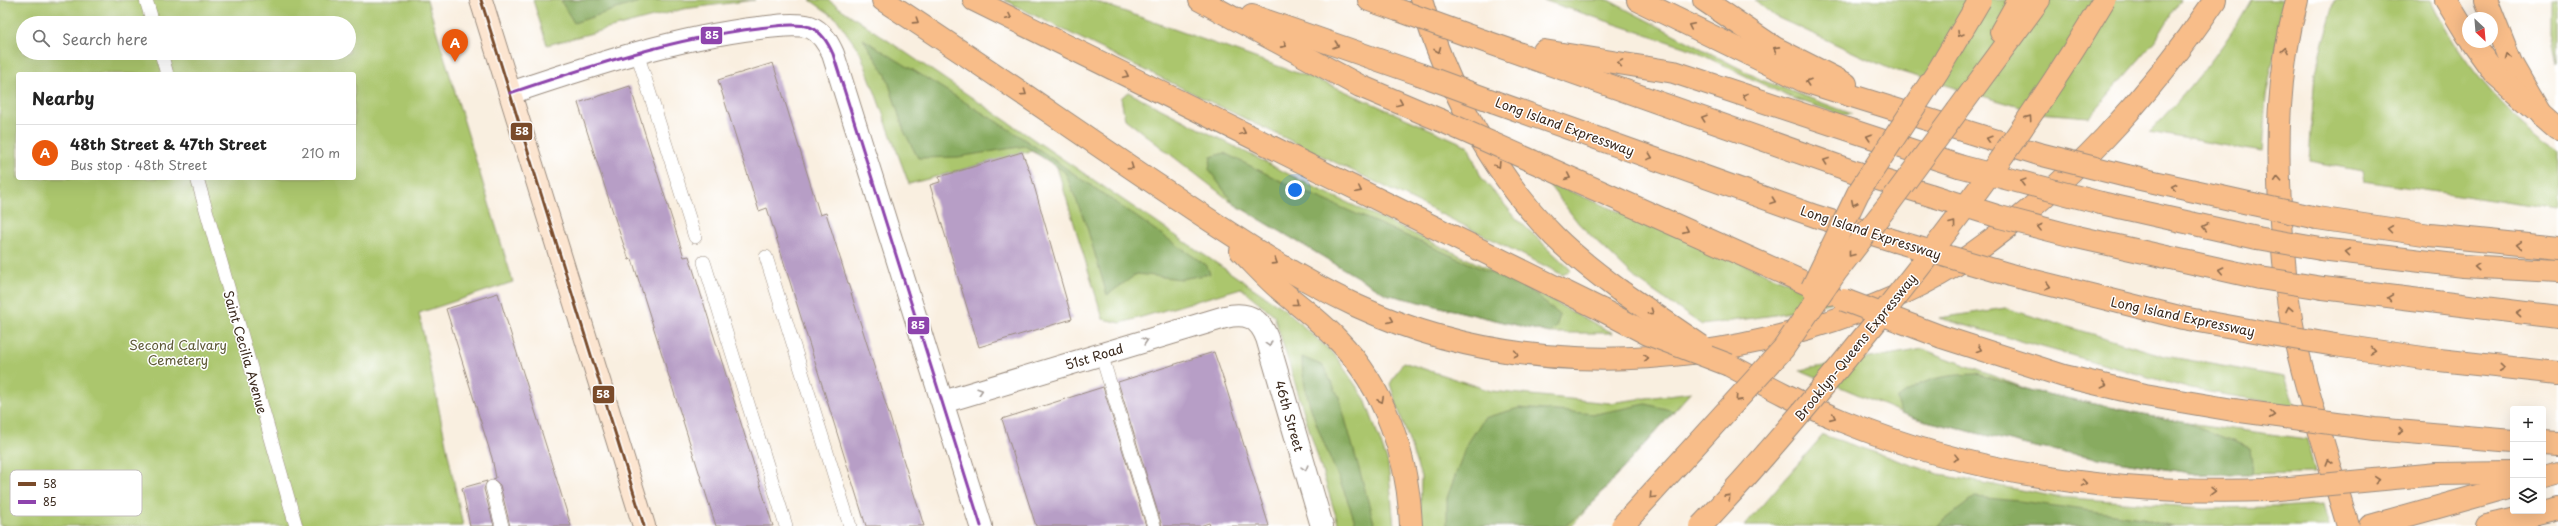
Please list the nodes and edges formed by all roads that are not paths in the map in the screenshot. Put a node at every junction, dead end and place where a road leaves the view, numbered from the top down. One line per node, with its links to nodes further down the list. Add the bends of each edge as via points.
1 (146, 0): 19 (lane)
2 (481, 0): 26 (street)
3 (883, 0): 32 (highway, one-way to 32)
4 (974, 0): 42 (highway, one-way to 42, bridge, via 1648,334)
5 (1200, 0): 45 (highway, one-way to 45, bridge, via 1360,86 1844,300 1942,337 2064,376 2145,394 2233,410 2374,429)
6 (1207, 0): 43 (highway, Long Island Expressway, one-way to 43, bridge, via 1815,216 2011,275 2183,318 2265,333 2430,360)
7 (1368, 0): 21 (highway, bridge)
8 (1421, 0): 42 (highway, one-way to 42, bridge, via 1430,29 1456,90 1514,190 1553,235 1619,290)
9 (1638, 0): 28 (highway, one-way to 9, via 1804,81)
10 (1704, 0): 28 (highway, one-way to 10, via 1775,48)
11 (1980, 0): 40 (highway, one-way to 40, bridge, via 1938,71 1858,193)
12 (2019, 0): 27 (highway)
13 (2039, 0): 27 (highway)
14 (2104, 0): 62 (highway, Brooklyn-Queens Expressway, one-way to 14, bridge, via 1809,403 1934,249 2031,114)
15 (2215, 0): 32 (highway, one-way to 15, via 1292,273 1358,307 1436,337 1529,356 1575,359 1660,357 1721,350 1778,337 1879,305 1925,283 1970,255 2041,199 2084,158 2177,54)
16 (2297, 0): 63 (highway, one-way to 16, via 2297,348 2283,256 2278,177 2278,114 2288,31)
17 (2446, 0): 20 (highway)
18 (2486, 0): 29 (highway, one-way to 18, via 2511,63)
19 (151, 16)
20 (2462, 26)
21 (1488, 42): 37 (highway, one-way to 21, bridge, via 2463,266 2321,249 2257,238 2101,203 1959,166 1674,72); 39 (highway, one-way to 21, bridge, via 2260,278 2077,237 2000,217 1855,172)
22 (2476, 48): 29 (highway, via 2494,73)
23 (637, 53): 26 (street); 33 (lane); 44 (street, via 699,38 768,27 809,27 824,37 833,54)
24 (163, 60): 25 (lane)
25 (166, 72)
26 (510, 93): 54 (street)
27 (1958, 110): 40 (highway, one-way to 40, bridge, via 1836,272)
28 (1898, 111): 34 (highway, one-way to 28, bridge, via 2437,236 2316,218 2039,154)
29 (2541, 115): 30 (highway)
30 (2558, 129)
31 (198, 180): 52 (lane, Saint Cecilia Avenue)
32 (1207, 218): 60 (highway, one-way to 60, via 1283,293 1322,324 1364,371 1383,405 1394,433 1408,490)
33 (695, 237)
34 (2558, 248)
35 (766, 257): 56 (lane)
36 (704, 262): 55 (lane)
37 (2558, 271)
38 (1246, 315): 41 (street, 51st Road, one-way to 38, via 1225,317); 59 (street, 46th Street, one-way to 59, via 1258,321 1265,331)
39 (2558, 317)
40 (1783, 349): 61 (highway, one-way to 61, bridge)
41 (1101, 354): 44 (street, 51st Road, one-way to 41); 58 (lane)
42 (1729, 365): 48 (highway, one-way to 48, bridge, via 1785,395 1842,421 1895,440 1997,468 2089,484 2220,492 2438,474)
43 (2558, 373)
44 (943, 402): 57 (street)
45 (2510, 441)
46 (2546, 443): 47 (highway)
47 (2558, 444)
48 (2510, 474)
49 (492, 487): 53 (lane)
50 (2510, 487): 64 (highway)
51 (2558, 510): 65 (highway)
52 (296, 526)
53 (502, 526)
54 (644, 526)
55 (786, 526)
56 (850, 526)
57 (981, 526)
58 (1154, 526)
59 (1322, 526)
60 (1412, 526)
61 (1622, 526)
62 (1701, 526)
63 (2348, 526)
64 (2370, 526)
65 (2487, 526)

